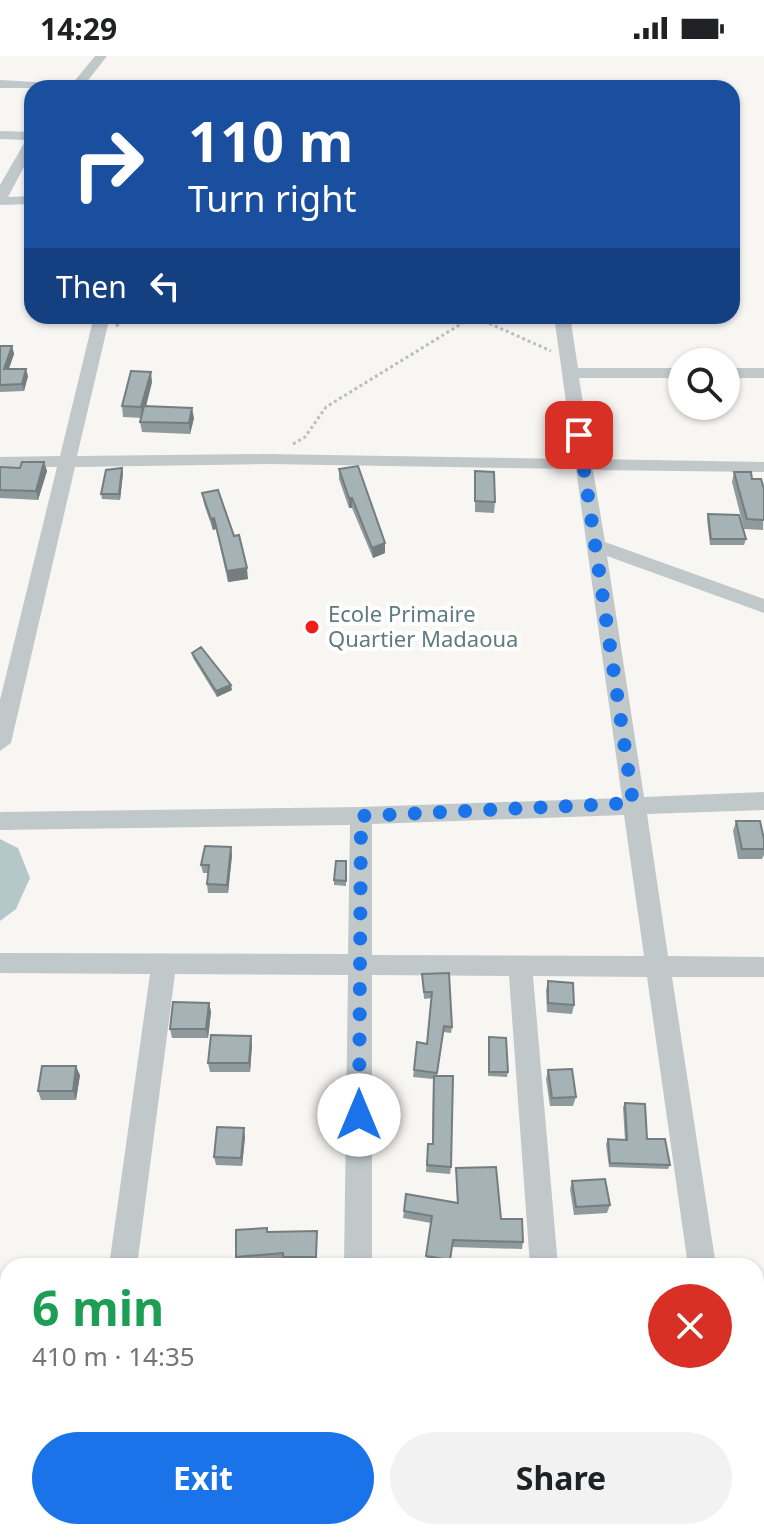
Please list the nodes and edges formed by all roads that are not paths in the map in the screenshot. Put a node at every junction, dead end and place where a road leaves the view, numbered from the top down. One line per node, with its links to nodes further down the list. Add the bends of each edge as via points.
1 (101, 56): 2 (street)
2 (82, 80)
3 (0, 84): 4 (street)
4 (24, 85)
5 (0, 135): 6 (street)
6 (24, 137)
7 (24, 154): 8 (street)
8 (0, 200): 9 (street)
9 (24, 200)
10 (100, 324): 17 (street)
11 (563, 324): 12 (street)
12 (568, 366): 13 (street); 18 (street)
13 (668, 372)
14 (740, 373): 15 (street)
15 (764, 373)
16 (0, 462): 17 (street)
17 (67, 463): 18 (street, via 267,459); 22 (street)
18 (584, 466): 19 (street); 20 (street)
19 (764, 467)
20 (595, 545): 21 (street); 24 (street)
21 (763, 603)
22 (0, 743)
23 (764, 801): 24 (street)
24 (633, 803): 25 (street); 31 (street)
25 (361, 816): 26 (street); 29 (street)
26 (0, 821)
27 (0, 963): 28 (street)
28 (164, 964): 29 (street); 33 (street)
29 (360, 965): 30 (street); 34 (street)
30 (520, 966): 31 (street); 35 (street)
31 (658, 966): 32 (street); 36 (street)
32 (764, 967)
33 (124, 1258)
34 (358, 1258)
35 (543, 1258)
36 (701, 1258)

